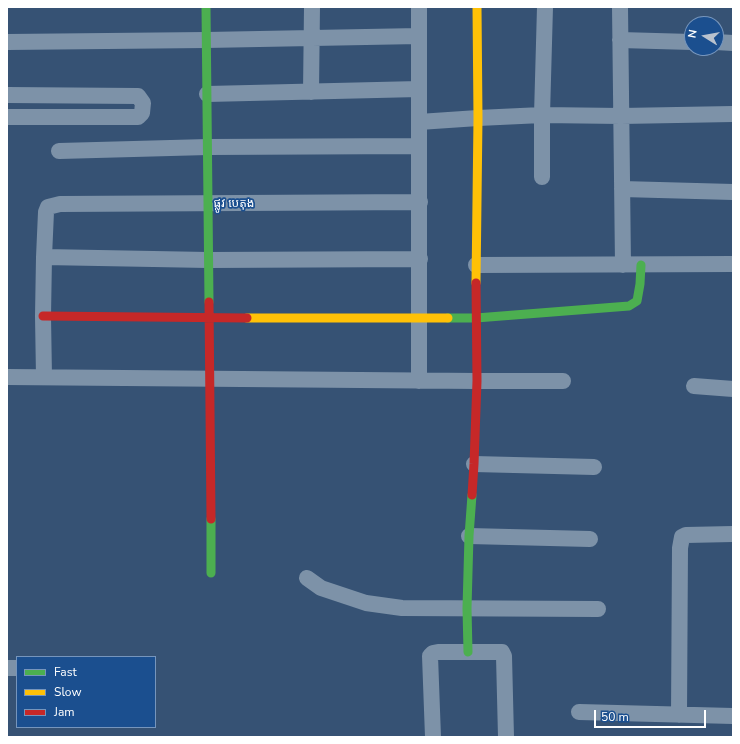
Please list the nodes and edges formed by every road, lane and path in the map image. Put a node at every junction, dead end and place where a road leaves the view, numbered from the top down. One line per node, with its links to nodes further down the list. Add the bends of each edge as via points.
1 (206, 7): 9 (street)
2 (312, 7): 8 (street)
3 (419, 7): 7 (street)
4 (477, 7): 21 (street)
5 (545, 7): 18 (street)
6 (620, 7): 10 (street)
7 (419, 36): 8 (street); 13 (street)
8 (312, 38): 9 (street); 14 (street)
9 (206, 40): 11 (street); 15 (street)
10 (620, 40): 12 (street); 19 (street)
11 (7, 42)
12 (684, 42)
13 (419, 89): 14 (street); 22 (street)
14 (311, 92): 15 (street)
15 (207, 94): 24 (street)
16 (7, 95): 20 (street, via 138,96 143,102 142,113 138,117)
17 (733, 114): 19 (street)
18 (542, 115): 19 (street); 21 (street); 26 (street)
19 (621, 116): 27 (street)
20 (7, 118)
21 (478, 118): 22 (street); 35 (street)
22 (419, 122): 23 (street)
23 (419, 146): 24 (street); 29 (street)
24 (208, 147): 25 (street); 30 (street)
25 (59, 151)
26 (542, 177)
27 (622, 189): 28 (street); 36 (street)
28 (733, 192)
29 (420, 202): 30 (street, ផ្លូវ បេតុង); 32 (street)
30 (208, 204): 31 (street, ផ្លូវ បេតុង, via 60,204 48,207); 33 (street)
31 (44, 257): 33 (street); 38 (street)
32 (420, 259): 33 (street); 40 (street)
33 (208, 260): 39 (street)
34 (733, 264): 37 (street)
35 (476, 265): 36 (street); 41 (street)
36 (623, 265): 37 (street)
37 (641, 265): 41 (street, via 637,301 629,306)
38 (43, 316): 39 (street); 43 (street)
39 (209, 318): 40 (street); 44 (street)
40 (420, 318): 41 (street); 45 (street)
41 (476, 318): 46 (street)
42 (7, 377): 43 (street)
43 (44, 377): 44 (street)
44 (210, 379): 45 (street); 55 (street)
45 (419, 381): 46 (street)
46 (477, 381): 47 (street); 50 (street)
47 (563, 381)
48 (694, 386): 49 (street)
49 (733, 389)
50 (474, 464): 51 (street); 53 (street)
51 (594, 467)
52 (733, 534): 61 (street, via 682,538)
53 (469, 536): 54 (street); 57 (street)
54 (590, 539)
55 (212, 573)
56 (307, 578): 57 (street, via 320,588 366,603 402,608)
57 (467, 608): 58 (street); 59 (street)
58 (598, 609)
59 (468, 652): 63 (street, via 438,652 430,656); 64 (street, via 502,652 504,656)
60 (579, 712): 61 (street)
61 (679, 715): 62 (street)
62 (733, 716)
63 (433, 737)
64 (506, 737)

